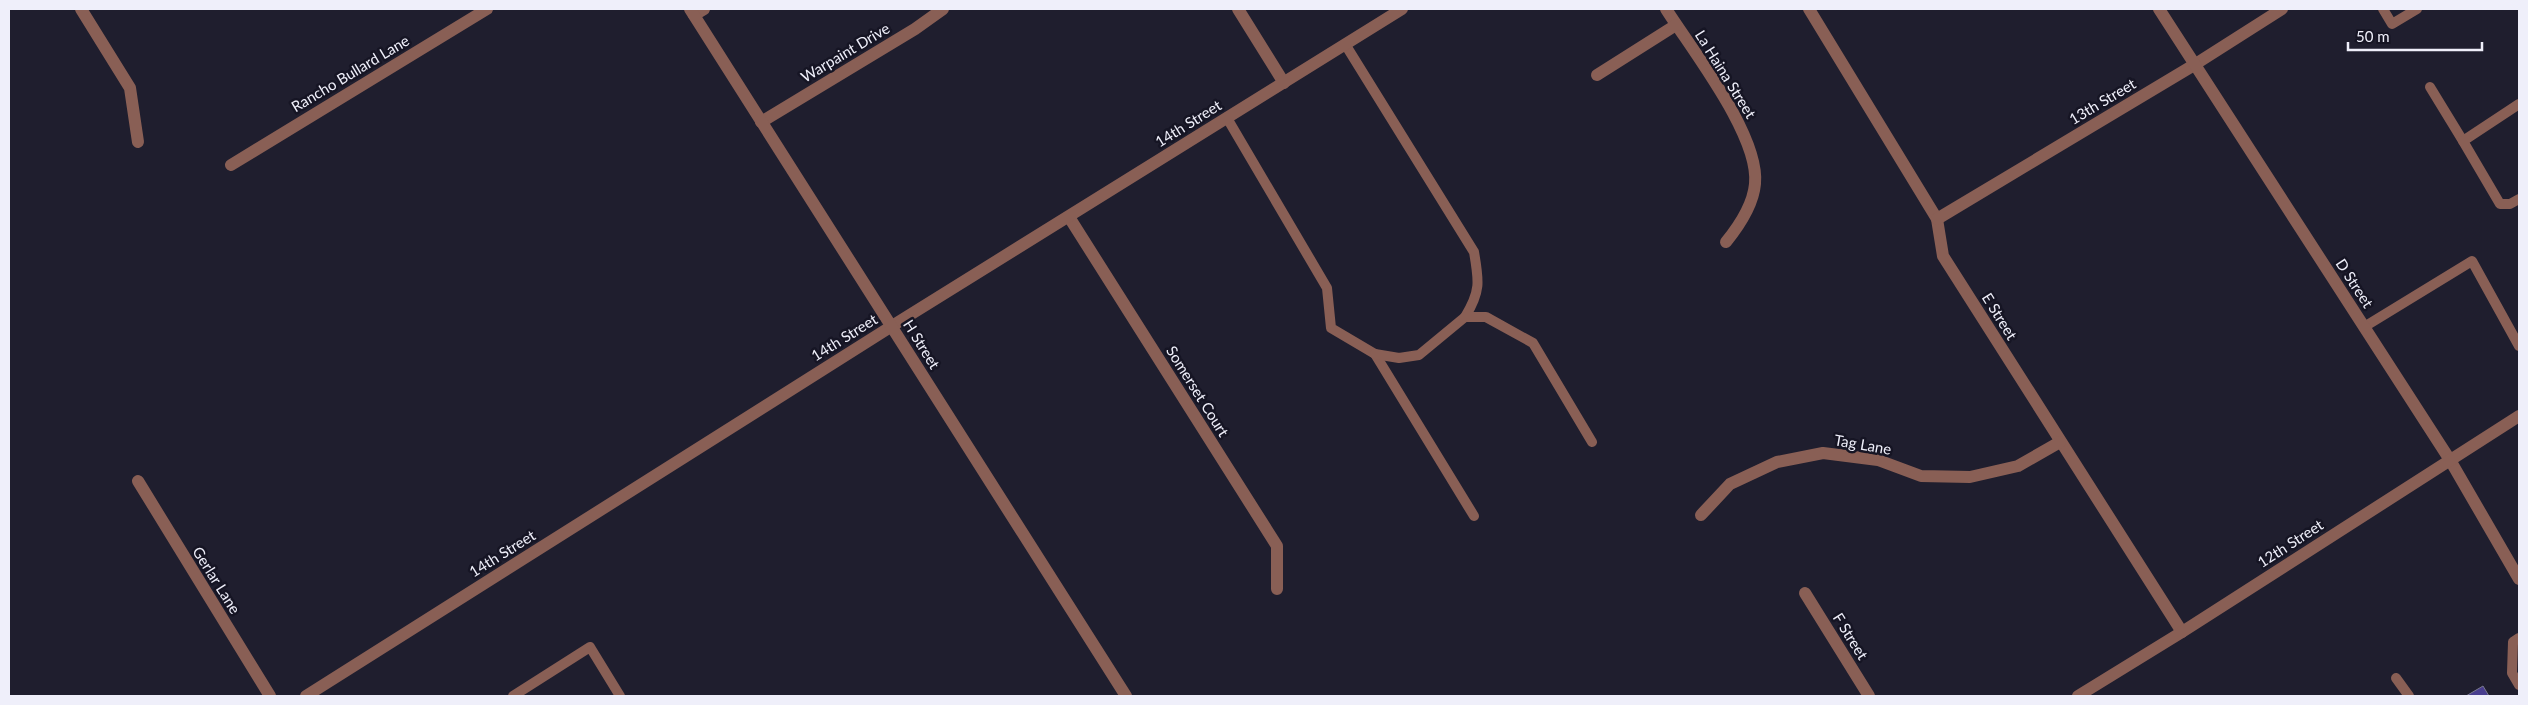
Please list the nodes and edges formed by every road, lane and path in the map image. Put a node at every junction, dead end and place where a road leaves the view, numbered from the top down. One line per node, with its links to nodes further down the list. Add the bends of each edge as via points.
1 (81, 9): 23 (street, via 130,88)
2 (486, 9): 24 (street, Rancho Bullard Lane)
3 (943, 9): 21 (street, Warpaint Drive)
4 (1238, 9): 17 (street)
5 (1402, 9): 14 (street, 14th Street)
6 (1666, 9): 13 (street, La Haina Street)
7 (1809, 9): 27 (street, E Street)
8 (2158, 9): 15 (street, D Street)
9 (2282, 9): 15 (street, 13th Street)
10 (2383, 9): 11 (lane, via 2392,24)
11 (2417, 9)
12 (696, 11): 21 (street, H Street)
13 (1676, 25): 16 (street); 28 (street, La Haina Street, via 1740,124 1753,160 1755,185 1742,223)
14 (1345, 44): 17 (street, 14th Street); 29 (lane, via 1474,252 1479,283 1475,300)
15 (2194, 65): 27 (street, 13th Street); 31 (street, D Street)
16 (1597, 75)
17 (1284, 83): 20 (street, 14th Street)
18 (2430, 87): 22 (lane)
19 (2519, 104): 22 (lane)
20 (1227, 118): 26 (street, 14th Street); 33 (lane, via 1327,288 1331,328)
21 (761, 122): 30 (street, H Street)
22 (2463, 141): 25 (lane, via 2500,204 2510,204)
23 (138, 142)
24 (231, 165)
25 (2519, 199)
26 (1069, 217): 30 (street, 14th Street); 42 (street, Somerset Court, via 1277,546)
27 (1937, 218): 36 (street, E Street, via 1943,256)
28 (1726, 242)
29 (1465, 317): 33 (lane, via 1419,355 1399,358); 35 (lane, via 1486,318 1532,343)
30 (892, 326): 49 (street, 14th Street); 52 (street, H Street)
31 (2364, 327): 32 (lane, via 2472,261); 37 (street, D Street)
32 (2519, 346)
33 (1375, 354): 40 (lane)
34 (2519, 416): 37 (street, 12th Street)
35 (1592, 442)
36 (2060, 442): 39 (street, Tag Lane, via 2018,466 1970,477 1921,476 1878,460 1823,453 1777,462 1730,484); 44 (street, E Street)
37 (2450, 460): 41 (street, D Street); 44 (street, 12th Street)
38 (138, 481): 48 (street, Gerlar Lane)
39 (1701, 515)
40 (1474, 516)
41 (2519, 579)
42 (1277, 589)
43 (1805, 593): 53 (street, F Street)
44 (2182, 632): 54 (street, 12th Street)
45 (2519, 638): 47 (lane, via 2513,642 2512,673)
46 (2396, 678): 55 (lane)
47 (2519, 685)
48 (270, 696)
49 (306, 696)
50 (513, 696): 51 (lane, via 590,647)
51 (620, 696)
52 (1126, 696)
53 (1868, 696)
54 (2078, 696)
55 (2409, 696)

